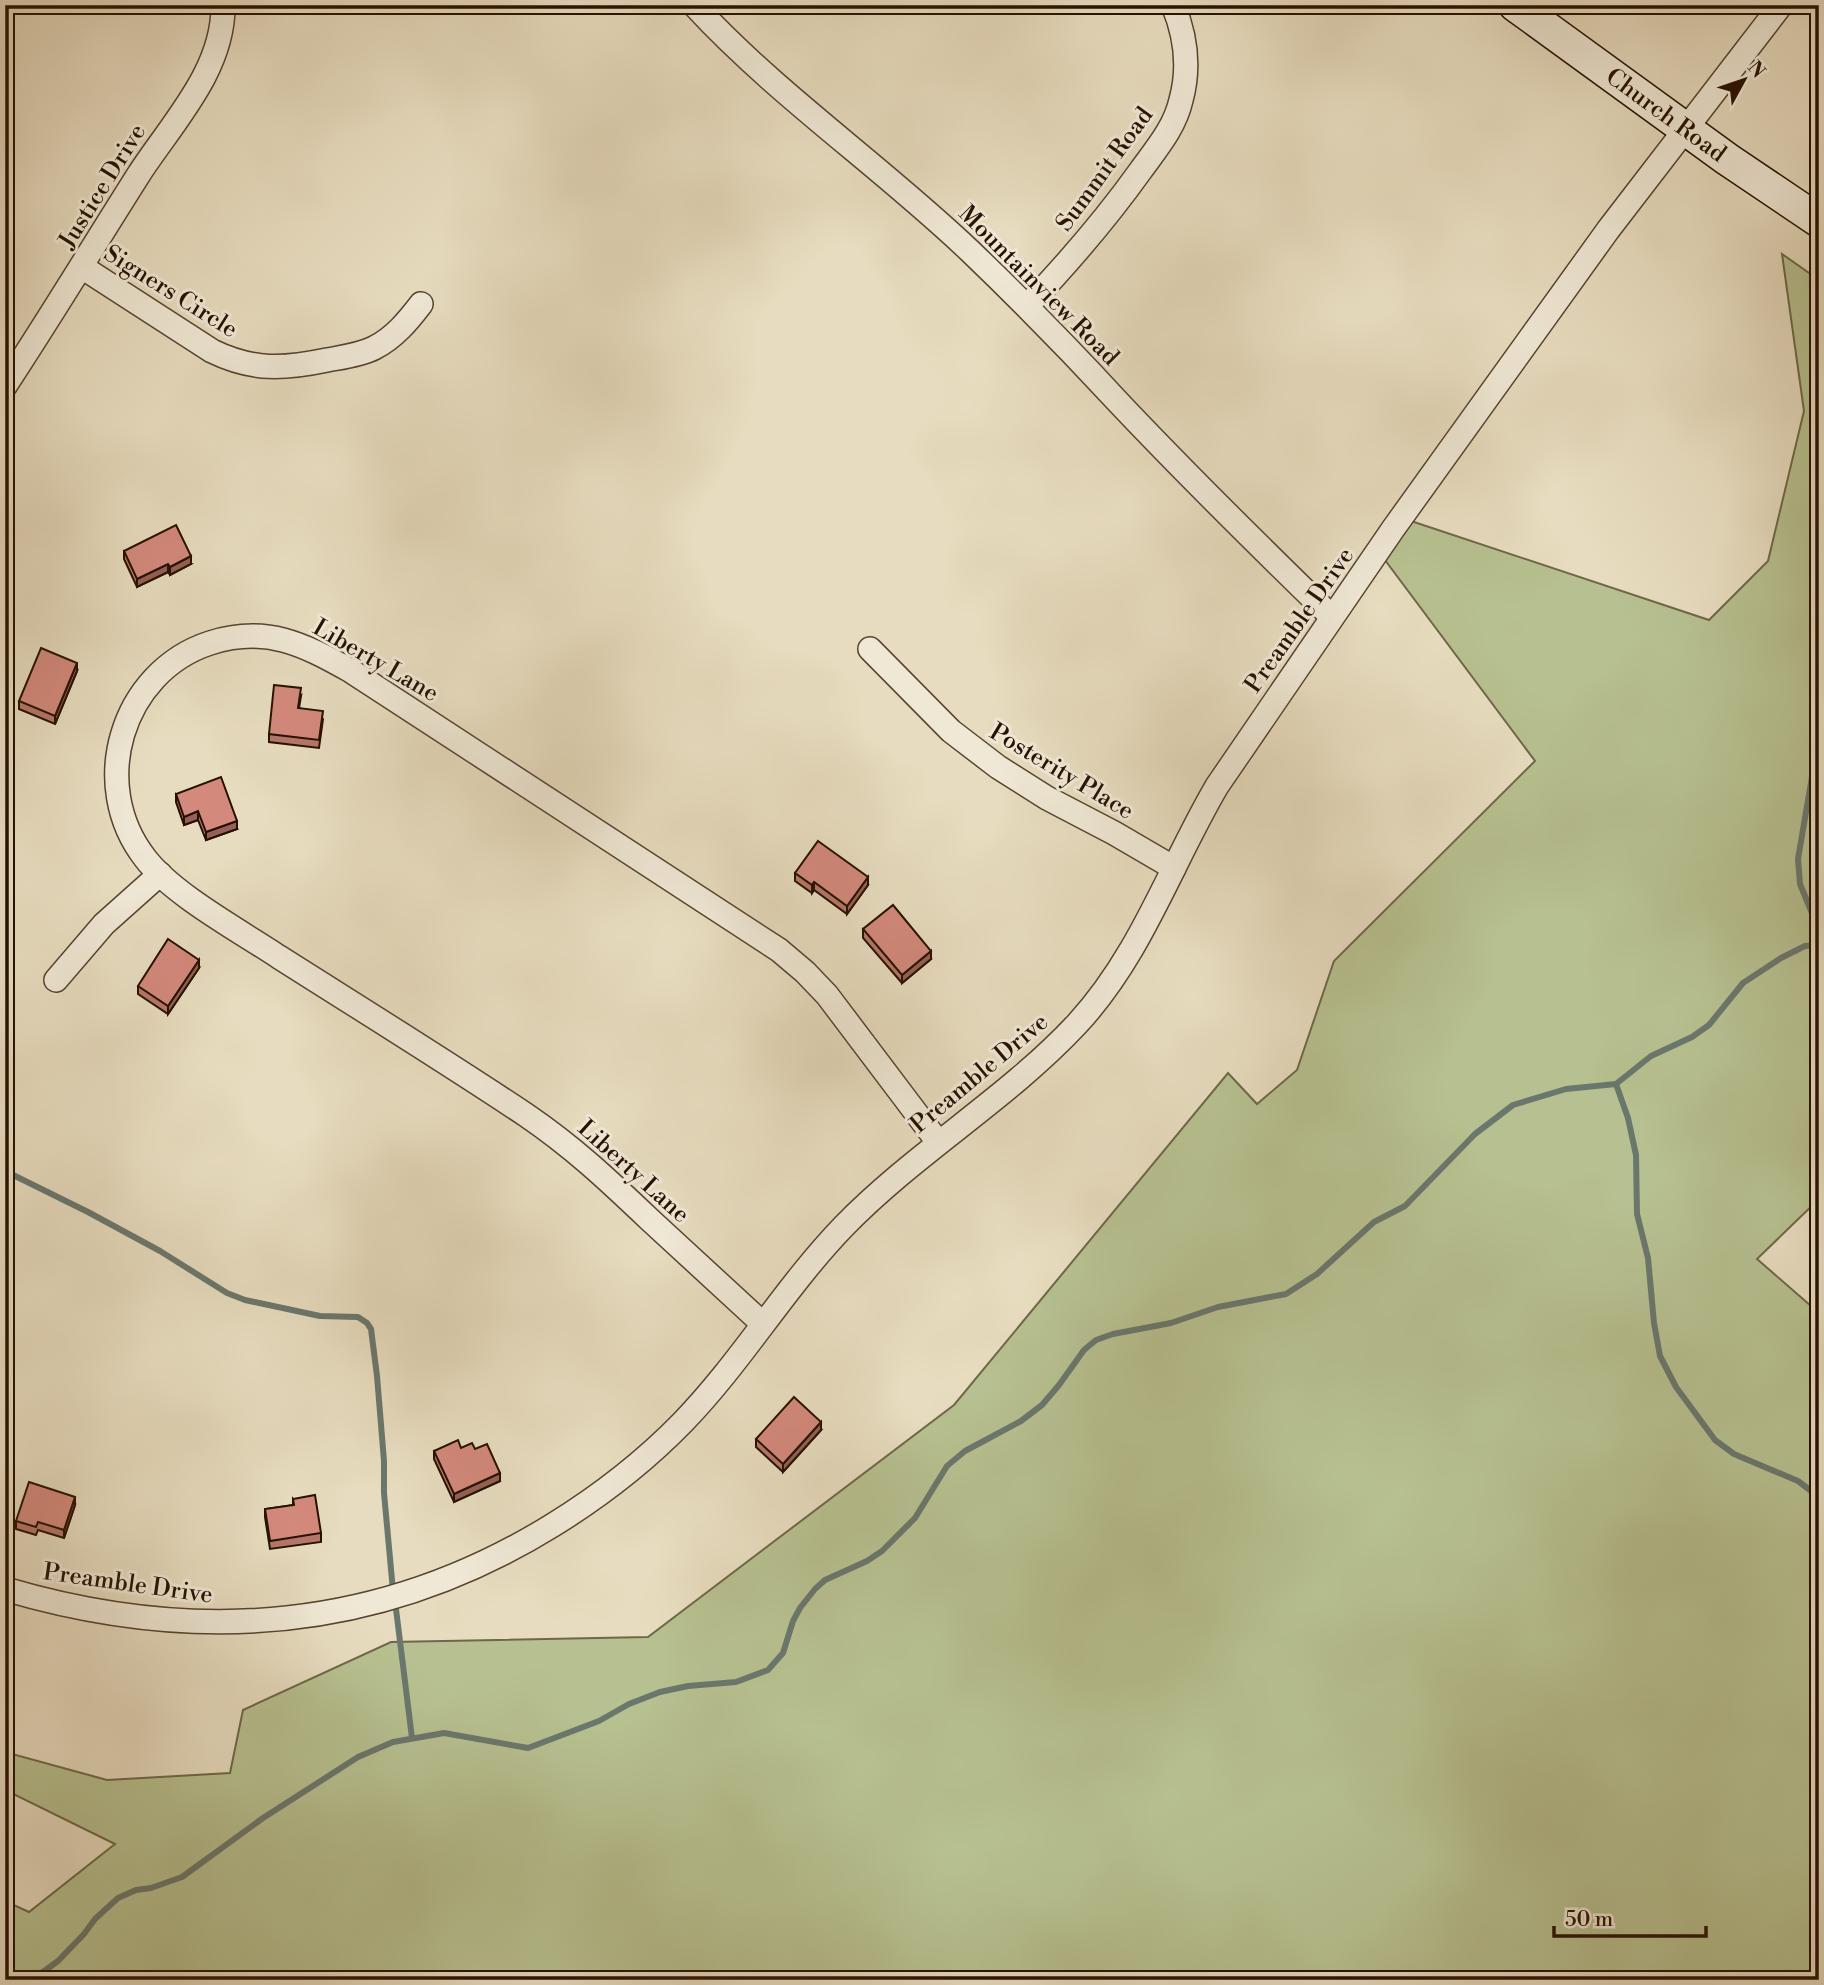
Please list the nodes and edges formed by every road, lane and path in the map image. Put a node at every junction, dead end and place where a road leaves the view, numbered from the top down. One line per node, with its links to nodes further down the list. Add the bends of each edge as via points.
1 (223, 5): 8 (street, Justice Drive, via 218,40 195,92)
2 (694, 5): 10 (street, Mountainview Road, via 751,62 896,183)
3 (1174, 5): 10 (street, Summit Road, via 1186,54 1181,102 1172,124 1111,213)
4 (1515, 5): 6 (main road, Church Road)
5 (1781, 5): 6 (street, Preamble Drive)
6 (1685, 128): 7 (main road, Church Road); 12 (street, Preamble Drive)
7 (1819, 221)
8 (82, 267): 9 (street, Signers Circle, via 212,351 259,367 307,364 374,348 394,335); 11 (street, Justice Drive)
9 (421, 304)
10 (1027, 306): 12 (street, Mountainview Road)
11 (5, 386)
12 (1332, 617): 14 (street, Preamble Drive, via 1217,786)
13 (870, 649): 14 (street, Posterity Place, via 944,725 998,767)
14 (1174, 868): 17 (street, Preamble Drive, via 1129,955 1086,1013 1029,1069)
15 (160, 874): 16 (street, via 104,924); 17 (street, Liberty Lane, via 129,835 116,779 118,750 139,695 183,654 210,643 269,637 298,643 351,671 779,950 827,995); 18 (street, Liberty Lane, via 248,937 583,1156)
16 (56, 980)
17 (938, 1142): 18 (street, Preamble Drive, via 843,1227)
18 (763, 1324): 19 (street, Preamble Drive, via 707,1396 626,1474 533,1537 432,1586 327,1614 220,1622 113,1612)
19 (5, 1589)

